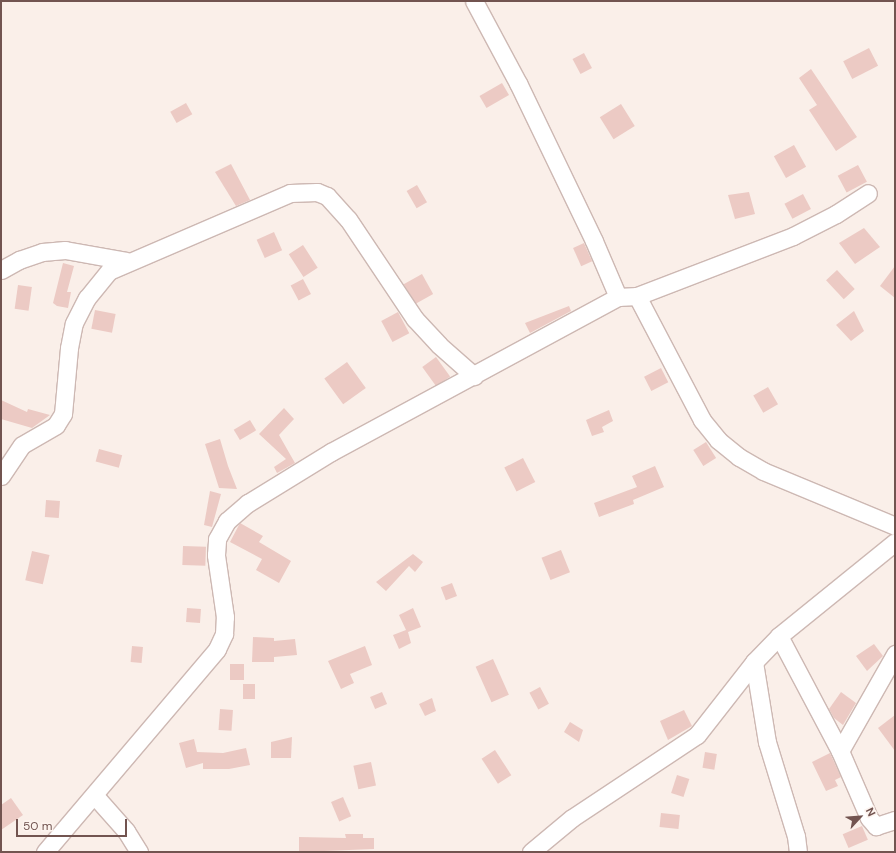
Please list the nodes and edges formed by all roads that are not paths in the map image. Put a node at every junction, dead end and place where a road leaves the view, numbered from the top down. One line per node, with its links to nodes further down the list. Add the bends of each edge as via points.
1 (474, 1): 6 (street, via 522,90)
2 (868, 193): 5 (street, via 836,214 794,236)
3 (126, 261): 4 (street, via 64,250 42,252); 7 (street, via 290,194 317,192 327,196 348,219 415,319 439,345); 8 (street, via 109,271 87,298 74,323 63,414 56,425 22,446)
4 (1, 270)
5 (637, 296): 6 (street); 9 (street, via 702,420 718,440 739,457 763,471)
6 (618, 297): 7 (street)
7 (474, 376): 15 (street, via 331,452 248,503 227,521 217,539 216,555 225,617 224,634 217,649)
8 (1, 476)
9 (895, 526)
10 (895, 542): 11 (street)
11 (779, 636): 13 (street); 14 (street)
12 (895, 654): 14 (street)
13 (754, 662): 19 (street, via 697,734 572,818); 20 (street, via 767,742 796,836)
14 (840, 751): 16 (street, via 869,818 876,826)
15 (95, 796): 17 (street); 18 (street, via 126,831)
16 (895, 820)
17 (45, 852)
18 (139, 852)
19 (531, 852)
20 (798, 852)

